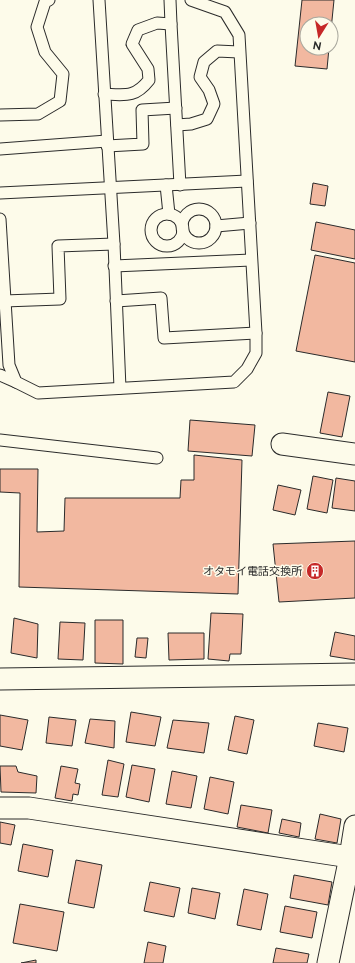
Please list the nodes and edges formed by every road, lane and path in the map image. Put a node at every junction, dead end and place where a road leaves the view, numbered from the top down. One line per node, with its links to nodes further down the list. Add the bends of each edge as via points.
1 (49, 0): 9 (lane, via 45,2 37,27 44,52 63,74 60,101 38,114)
2 (99, 0): 7 (lane)
3 (170, 0): 5 (lane)
4 (190, 0): 6 (lane, via 225,12 239,35)
5 (170, 24): 7 (lane, via 157,23 138,30 132,44 148,69 149,80 142,89 128,95); 8 (lane)
6 (239, 52): 10 (lane, via 217,51 204,62 200,77 209,90 214,104 206,119); 13 (lane)
7 (104, 94): 11 (lane)
8 (176, 108): 10 (lane); 11 (lane, via 142,110 143,144)
9 (0, 115)
10 (177, 125): 15 (lane)
11 (107, 143): 12 (lane); 16 (lane)
12 (0, 149)
13 (247, 181): 15 (lane); 20 (lane)
14 (166, 185): 15 (lane); 16 (lane); 18 (lane)
15 (180, 185)
16 (110, 188): 17 (lane); 23 (lane)
17 (0, 193)
18 (169, 214): 22 (lane, via 178,218); 22 (lane, via 158,217 151,225 151,236 154,240 163,246 174,245 183,233)
19 (0, 219): 26 (lane)
20 (250, 223): 21 (lane); 24 (lane)
21 (216, 226): 22 (lane, via 212,237 197,243 187,238); 22 (lane, via 209,212 198,209 185,217)
22 (182, 228)
23 (114, 244): 25 (lane); 26 (lane, via 58,246 60,299)
24 (251, 260): 25 (lane); 28 (lane)
25 (114, 266): 27 (lane)
26 (4, 301): 30 (lane, via 9,365)
27 (116, 301): 28 (lane, via 162,298 164,338); 31 (lane)
28 (256, 333): 31 (lane, via 256,353 247,369 234,382)
29 (0, 375): 30 (lane)
30 (16, 382): 31 (lane, via 38,393)
31 (120, 388)
32 (0, 440): 35 (lane)
33 (282, 444): 34 (street)
34 (355, 454)
35 (157, 458)
36 (355, 674): 37 (street)
37 (0, 679)
38 (0, 808): 40 (street, via 29,808)
39 (355, 826): 40 (street)
40 (350, 857): 41 (street)
41 (328, 963)

